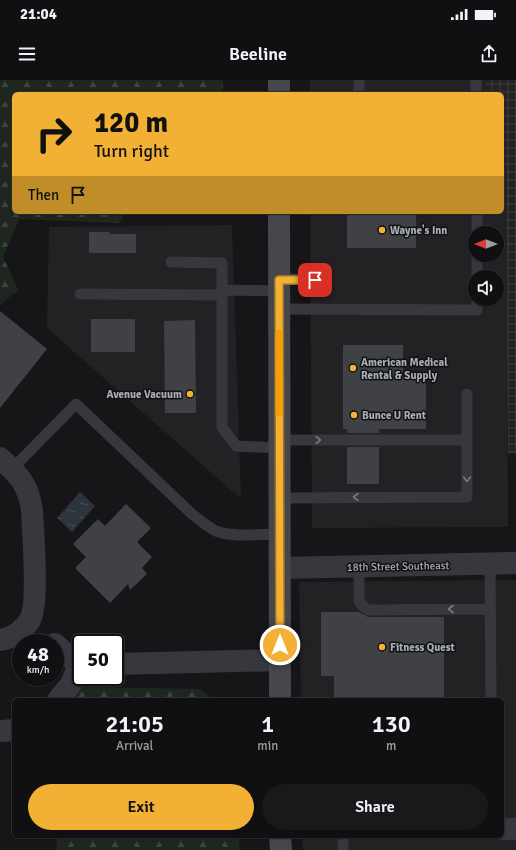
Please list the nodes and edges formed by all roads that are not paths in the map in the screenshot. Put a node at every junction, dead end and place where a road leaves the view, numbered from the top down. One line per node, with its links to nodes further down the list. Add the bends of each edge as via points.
1 (278, 80): 4 (main road)
2 (359, 80): 5 (lane)
3 (476, 80): 6 (lane)
4 (278, 92)
5 (359, 92)
6 (476, 92)
7 (279, 214): 13 (main road)
8 (477, 214): 9 (lane)
9 (477, 226)
10 (171, 262): 12 (lane, via 222,263)
11 (315, 280): 13 (lane)
12 (222, 293): 13 (lane); 14 (lane); 18 (lane, via 222,427 236,446)
13 (279, 293): 15 (lane, via 477,310); 18 (main road)
14 (80, 294)
15 (477, 306)
16 (467, 394): 17 (lane)
17 (467, 440): 18 (lane, one-way to 17); 20 (lane, one-way to 20, via 468,497)
18 (279, 444): 20 (main road)
19 (6, 464): 21 (lane, via 76,404 204,523 225,534); 27 (street, via 27,488 32,510 34,600)
20 (279, 498): 21 (main road)
21 (279, 534): 25 (main road)
22 (516, 563): 23 (street, 18th Street Southeast)
23 (490, 564): 24 (street, 18th Street Southeast); 26 (lane)
24 (359, 566): 25 (street, 18th Street Southeast); 26 (lane, one-way to 24, via 368,610 360,601)
25 (280, 568): 32 (main road)
26 (490, 609): 37 (lane)
27 (30, 620): 28 (street); 29 (street, via 11,638)
28 (45, 634)
29 (0, 640)
30 (64, 651): 31 (street)
31 (72, 658)
32 (280, 660): 33 (street); 36 (main road)
33 (124, 664)
34 (72, 680): 35 (street)
35 (60, 698)
36 (280, 698)
37 (491, 698)
38 (12, 730): 39 (street)
39 (0, 731)
40 (504, 829): 41 (street)
41 (516, 829)
42 (280, 838): 44 (main road)
43 (343, 838): 45 (lane)
44 (281, 850)
45 (343, 850)

